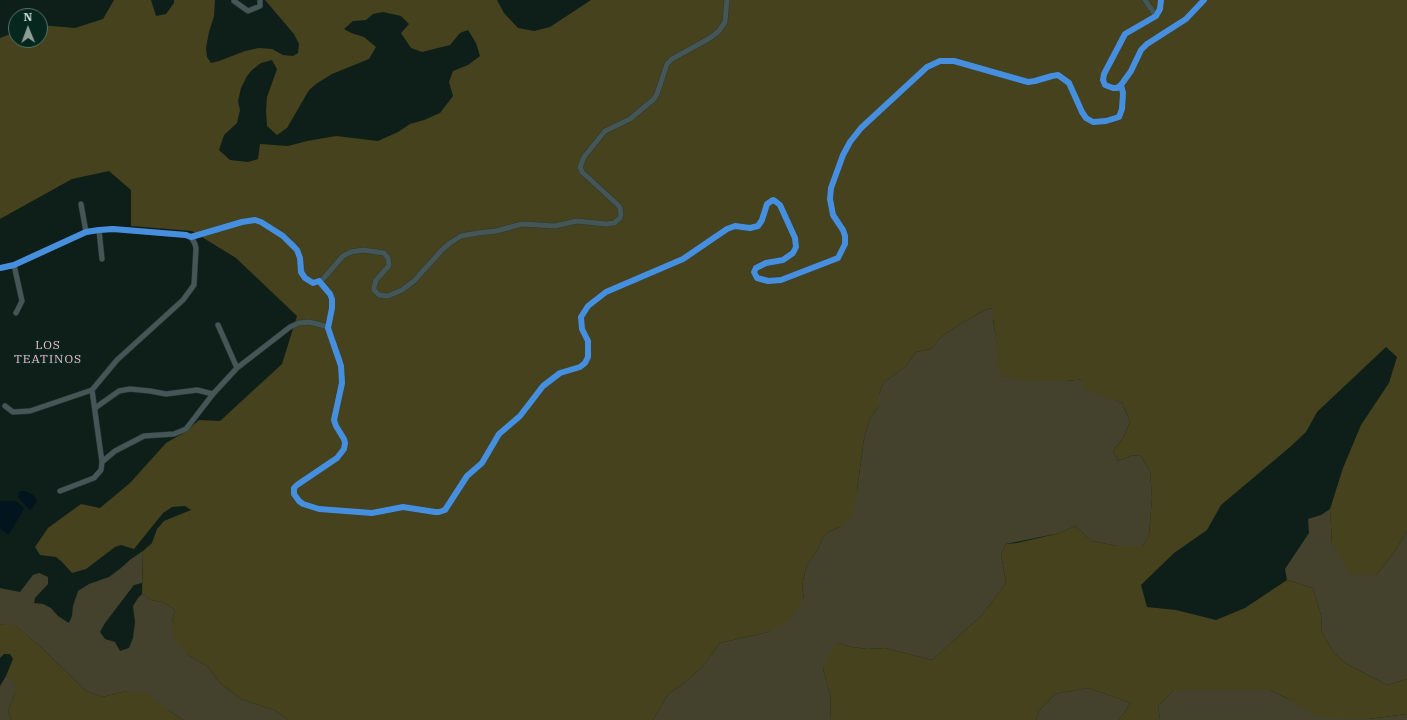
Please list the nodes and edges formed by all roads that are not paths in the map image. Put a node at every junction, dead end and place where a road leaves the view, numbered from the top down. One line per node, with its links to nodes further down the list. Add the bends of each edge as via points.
1 (260, 0): 6 (street, via 260,6 248,11)
2 (727, 0): 16 (street, via 725,22 719,31 672,58 667,64 654,99 630,119 605,131 584,157 580,167 582,172 618,205 621,215 619,220 606,224 574,221 549,226 522,224 461,236 442,250 414,281 388,296 379,295 374,290 376,280 389,265 387,256 378,251 356,250 346,254)
3 (1145, 0): 7 (street)
4 (1161, 0): 7 (street)
5 (1204, 0): 8 (street, via 1186,19 1141,50)
6 (234, 1)
7 (1156, 16): 8 (street, via 1124,34 1114,52 1103,80 1109,87 1118,88)
8 (1121, 85): 19 (street, via 1122,109 1119,117 1093,122 1082,112 1069,82 1058,75 1028,82 954,61 940,61 927,67 861,128 843,155 831,188 830,199 833,215 844,230 845,236 845,244 838,258 777,281 757,278 754,272 756,268 783,260 793,253 796,247 795,238 780,205 773,200 767,204 758,226 735,226 727,229 683,259 606,292 588,306 581,317 582,329 588,341 588,357 585,363 560,373 543,386 520,416 499,434 482,463 467,476 442,511 402,507 372,513 319,509 303,504 294,494 297,485 337,458 345,446 334,420 342,383 341,366)
9 (81, 204): 11 (street)
10 (98, 230): 11 (street); 12 (street); 13 (street)
11 (86, 232): 14 (street)
12 (191, 236): 16 (street, via 242,222 261,222 283,236 297,250 304,278 313,283); 21 (street, via 196,248 194,285 183,300 117,360)
13 (102, 259)
14 (14, 265): 15 (street); 17 (street, via 22,301)
15 (0, 268)
16 (319, 281): 19 (street, via 332,299)
17 (16, 313)
18 (218, 324): 20 (street)
19 (328, 328): 20 (street, via 309,322 294,324)
20 (237, 368): 22 (street)
21 (92, 390): 23 (street, via 30,410 13,412); 24 (street)
22 (214, 394): 24 (street, via 197,390 166,394 130,389 119,391); 25 (street, via 186,429 174,434 144,436 115,451)
23 (5, 406)
24 (95, 408): 25 (street)
25 (102, 462): 26 (street, via 101,470 94,478)
26 (60, 491)

